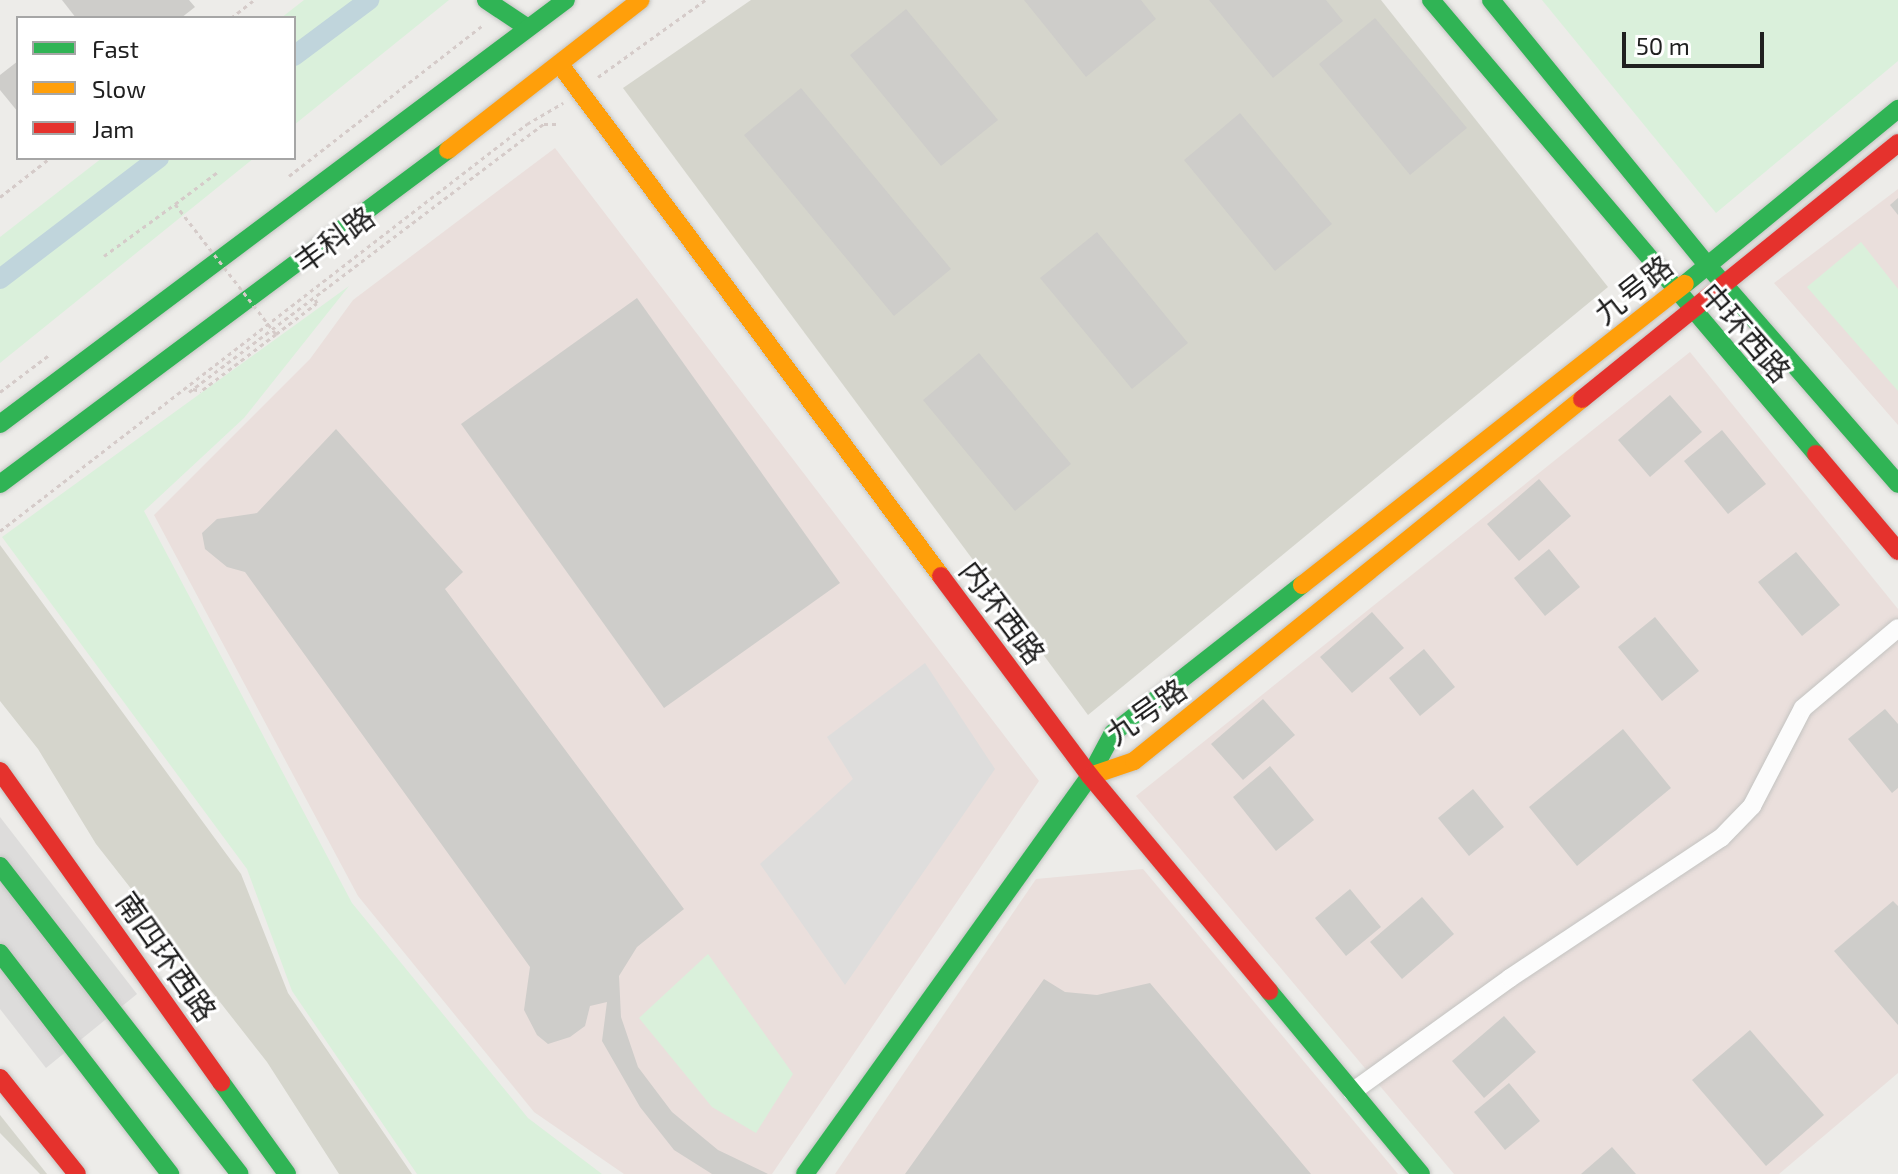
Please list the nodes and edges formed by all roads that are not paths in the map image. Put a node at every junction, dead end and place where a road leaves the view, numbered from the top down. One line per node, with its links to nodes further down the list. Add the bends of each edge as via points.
1 (486, 0): 6 (main road)
2 (566, 0): 7 (main road, 丰科路)
3 (641, 0): 8 (main road, 丰科路)
4 (1431, 0): 13 (main road, 中环西路)
5 (1491, 0): 11 (main road, 中环西路)
6 (510, 6): 7 (main road)
7 (528, 28): 15 (main road, 丰科路)
8 (561, 66): 16 (main road, 丰科路); 21 (main road, 内环西路)
9 (1898, 109): 11 (main road, 九号路)
10 (1898, 143): 12 (main road, 九号路)
11 (1708, 266): 12 (main road, 中环西路); 13 (main road, 九号路)
12 (1725, 285): 14 (main road, 九号路); 17 (main road, 中环西路)
13 (1675, 292): 14 (main road, 中环西路); 21 (main road, 九号路, via 1113,733)
14 (1691, 311): 18 (main road, 中环西路); 21 (main road, 九号路, via 1134,761)
15 (0, 424)
16 (0, 484)
17 (1898, 484)
18 (1898, 551)
19 (1898, 628): 25 (street, via 1803,708 1752,806 1721,838 1510,978)
20 (0, 771): 29 (main road, 南四环西路)
21 (1090, 776): 25 (main road, 内环西路); 30 (main road)
22 (0, 866): 28 (main road)
23 (0, 953): 27 (main road)
24 (0, 1078): 26 (main road)
25 (1352, 1092): 31 (main road, 内环西路)
26 (77, 1174)
27 (170, 1174)
28 (240, 1174)
29 (287, 1174)
30 (805, 1174)
31 (1421, 1174)

